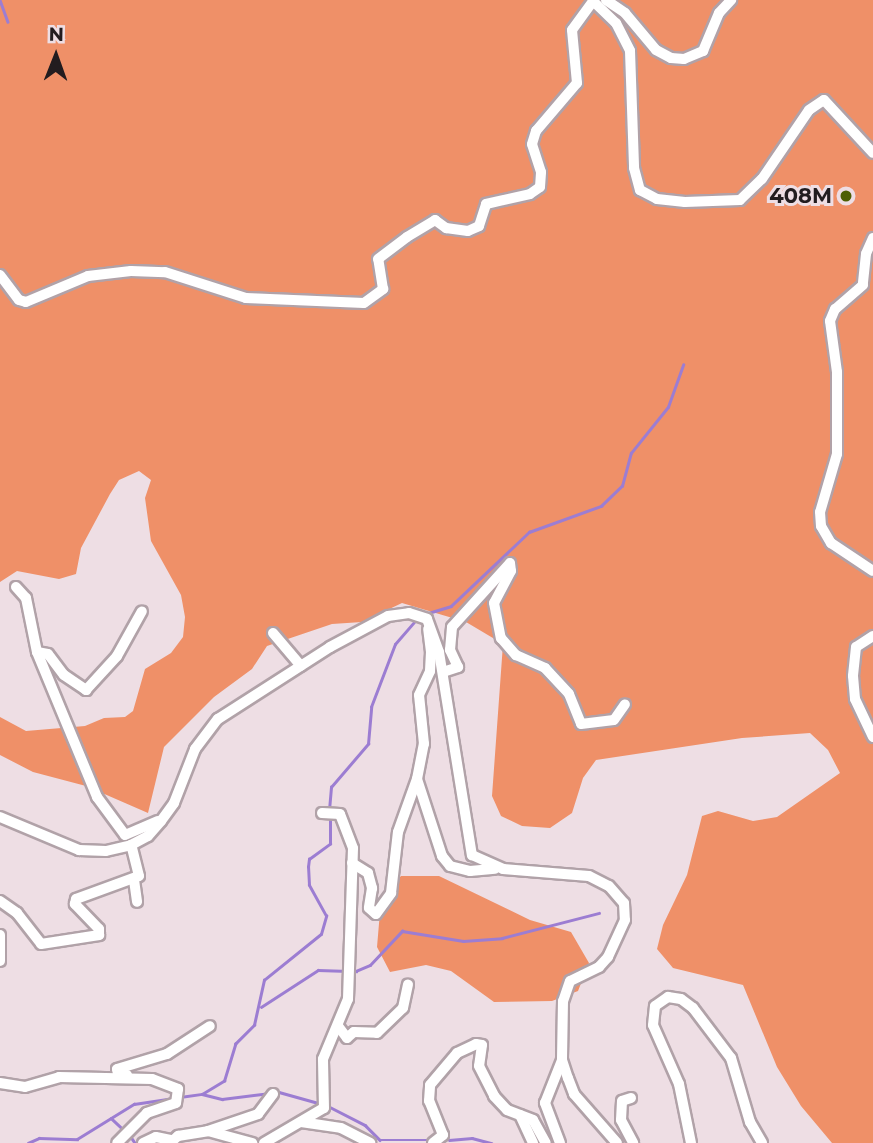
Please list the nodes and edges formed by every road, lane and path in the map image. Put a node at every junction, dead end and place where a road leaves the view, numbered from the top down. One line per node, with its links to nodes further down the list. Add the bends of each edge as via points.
1 (593, 0): 4 (street, via 616,23 630,51 634,168 640,190 657,199 685,202 740,200 762,179 809,110 824,100); 6 (street, via 572,30 577,83 536,131 532,144 541,172 540,187 530,194 486,204 479,226 468,232 446,228 435,220 407,237 378,259 383,289 364,303 246,298 164,272 131,271 88,276 26,302 19,300)
2 (606, 0): 3 (street, via 625,13 656,50 684,59 703,51 719,13)
3 (731, 0)
4 (873, 153)
5 (873, 238): 7 (street, via 866,254 863,285 835,309 831,321 837,372 837,454 820,512 821,526 831,543)
6 (0, 275)
7 (873, 571)
8 (16, 587): 13 (street, via 26,598)
9 (142, 611): 13 (street, via 117,656 86,690 64,675 48,654)
10 (427, 619): 14 (street, via 409,613 388,616); 15 (street); 18 (street, via 431,652 419,695 424,744)
11 (274, 634): 14 (street)
12 (873, 636): 17 (street, via 856,647 853,676 855,699)
13 (37, 652): 21 (street, via 97,797 123,833)
14 (300, 666): 21 (street, via 218,719 195,749 174,803)
15 (443, 672): 16 (street, via 458,667 450,650 452,627 510,563 511,571 494,603 501,638 516,655 545,668 569,694 581,724 614,720); 24 (street, via 472,855)
16 (625, 704)
17 (873, 737)
18 (417, 779): 23 (street, via 398,832 391,893 376,914 369,908 372,888 368,873); 24 (street, via 442,856 450,866 470,871)
19 (327, 812): 23 (street, via 347,824)
20 (0, 817): 22 (street, via 79,850 106,851)
21 (161, 821): 22 (street, via 148,836)
22 (131, 845): 25 (street, via 139,866)
23 (352, 863): 32 (street, via 349,971)
24 (503, 869): 33 (street, via 602,881 618,895 626,912 604,964 565,987)
25 (134, 880): 26 (street, via 76,899 75,904 99,929 99,935 45,945); 27 (street)
26 (0, 901)
27 (137, 902)
28 (0, 935): 29 (street)
29 (0, 961)
30 (408, 985): 32 (street, via 403,1008 377,1033 357,1032 347,1038)
31 (210, 1026): 34 (street, via 167,1054 117,1069 118,1074)
32 (338, 1026): 39 (street, via 323,1059 325,1104)
33 (562, 1060): 50 (street, via 545,1103); 51 (street, via 574,1094)
34 (152, 1079): 35 (street, via 59,1077 25,1087); 42 (street, via 178,1089 176,1103 147,1113)
35 (0, 1083)
36 (273, 1094): 40 (street, via 258,1114)
37 (631, 1098): 52 (street, via 622,1101 621,1120)
38 (520, 1115): 47 (street, via 507,1110 485,1083 479,1066 482,1045 466,1047 429,1085 429,1101 443,1135); 48 (street); 49 (street, via 533,1120)
39 (301, 1122): 45 (street); 46 (street, via 341,1128)
40 (208, 1131): 41 (street); 44 (street)
41 (171, 1142): 43 (street, via 156,1137)
42 (117, 1143)
43 (143, 1143)
44 (252, 1143)
45 (264, 1143)
46 (370, 1143)
47 (433, 1143)
48 (533, 1143)
49 (546, 1143)
50 (560, 1143)
51 (617, 1143)
52 (633, 1143)
53 (691, 1143): 54 (street, via 679,1084 653,1025 655,1006 668,997 693,1008 731,1058 750,1122)
54 (762, 1143)

